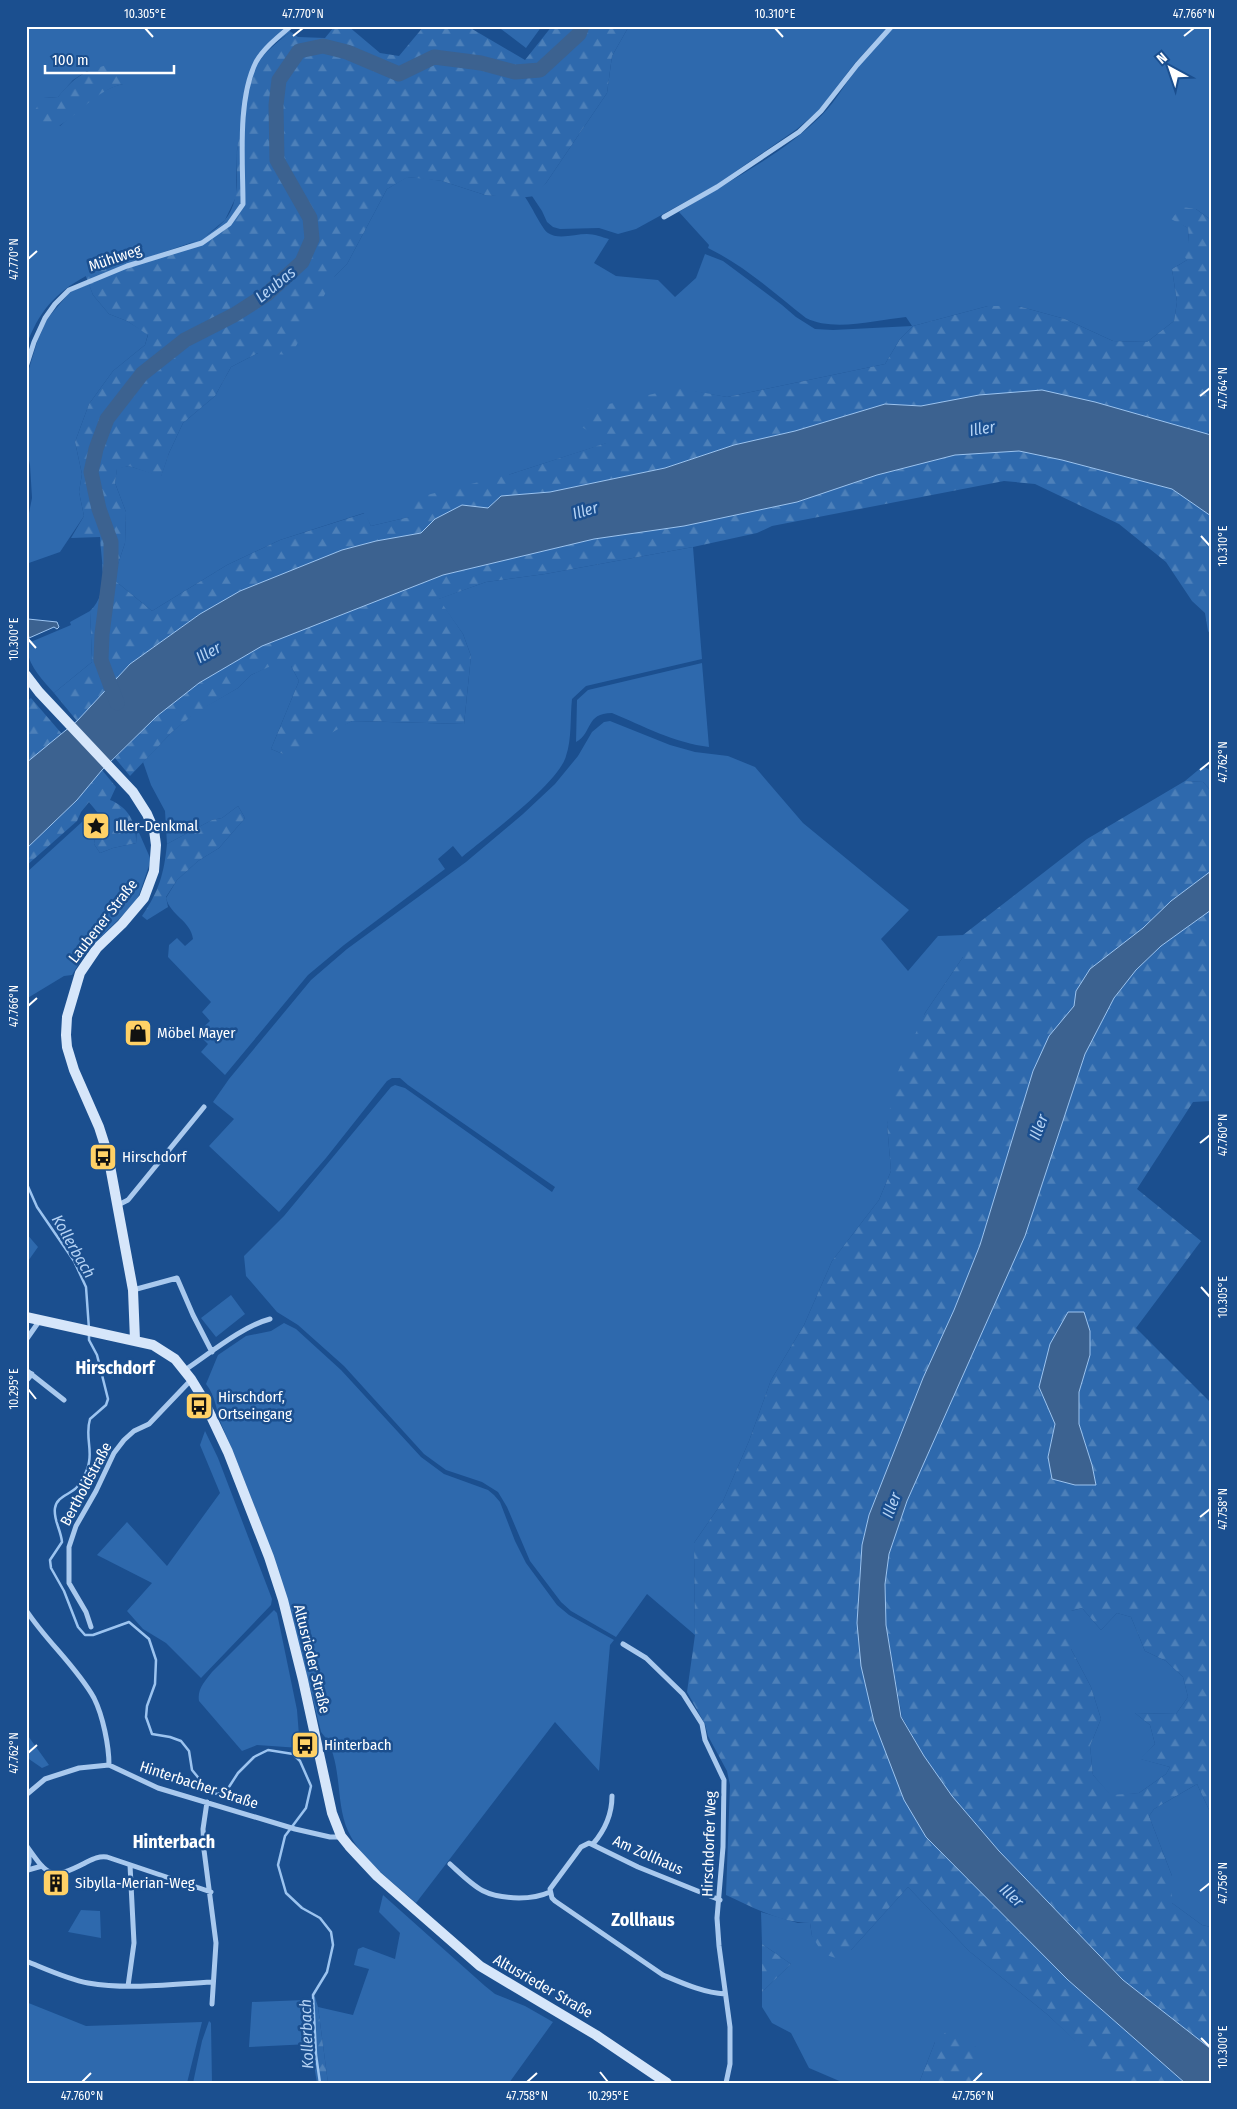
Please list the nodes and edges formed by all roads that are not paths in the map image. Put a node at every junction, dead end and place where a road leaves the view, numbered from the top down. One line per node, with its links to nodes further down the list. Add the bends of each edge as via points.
1 (291, 26): 4 (street, Mühlweg, via 257,60 244,97 243,204 229,224 202,244 127,266 69,290 45,318)
2 (892, 26): 3 (street, via 822,111 805,126 717,187)
3 (664, 217)
4 (26, 367)
5 (26, 675): 7 (main road, Laubener Straße, via 140,801 154,830 154,871 144,898 96,948 80,973 67,1017 67,1047 99,1127)
6 (204, 1107): 7 (street, via 128,1200)
7 (118, 1205): 8 (main road, Laubener Straße)
8 (133, 1290): 13 (main road, Laubener Straße); 14 (street, via 177,1278)
9 (26, 1317): 11 (main road, Altusrieder Straße)
10 (270, 1319): 14 (street)
11 (41, 1320): 12 (street); 13 (main road, Altusrieder Straße)
12 (26, 1340)
13 (135, 1340): 16 (main road, Altusrieder Straße, via 166,1351)
14 (212, 1352): 16 (street)
15 (26, 1370): 17 (street)
16 (185, 1370): 18 (main road, Altusrieder Straße)
17 (32, 1374): 19 (street); 20 (street)
18 (191, 1379): 22 (street, Bertholdstraße, via 150,1424 134,1432 114,1452 76,1526 69,1547 70,1583); 28 (main road, Altusrieder Straße, via 228,1452 283,1600 332,1813)
19 (26, 1381)
20 (64, 1400)
21 (26, 1610): 24 (street, via 95,1700 109,1748)
22 (91, 1627)
23 (622, 1644): 37 (street, Hirschdorfer Weg, via 646,1658 683,1694 702,1724 724,1780)
24 (109, 1765): 25 (street, via 79,1768 51,1777); 27 (street, Hinterbacher Straße, via 158,1788)
25 (26, 1795)
26 (612, 1796): 29 (street, Am Zollhaus, via 609,1818)
27 (207, 1802): 28 (street, Hinterbacher Straße, via 295,1829 330,1837); 35 (street, via 203,1829)
28 (341, 1836): 43 (main road, Altusrieder Straße, via 377,1876 480,1966 596,2035)
29 (593, 1844): 36 (street, Am Zollhaus, via 582,1847 552,1884); 37 (street, Am Zollhaus, via 638,1867)
30 (28, 1847): 33 (street); 34 (street)
31 (450, 1864): 36 (street, via 489,1895 533,1898)
32 (130, 1865): 33 (street, via 100,1856 61,1874 50,1873); 35 (street); 40 (street, via 134,1943)
33 (42, 1866): 34 (street)
34 (27, 1871)
35 (210, 1892): 39 (street, via 216,1943)
36 (550, 1892): 41 (street, via 554,1902 663,1975 690,1986)
37 (720, 1900): 41 (street, Hirschdorfer Weg, via 718,1932)
38 (26, 1961): 40 (street, via 87,1983)
39 (212, 1982): 40 (street); 42 (street)
40 (128, 1986)
41 (725, 1994): 44 (street, Hirschdorfer Weg, via 730,2027 730,2064)
42 (212, 2004)
43 (667, 2083)
44 (726, 2083)

